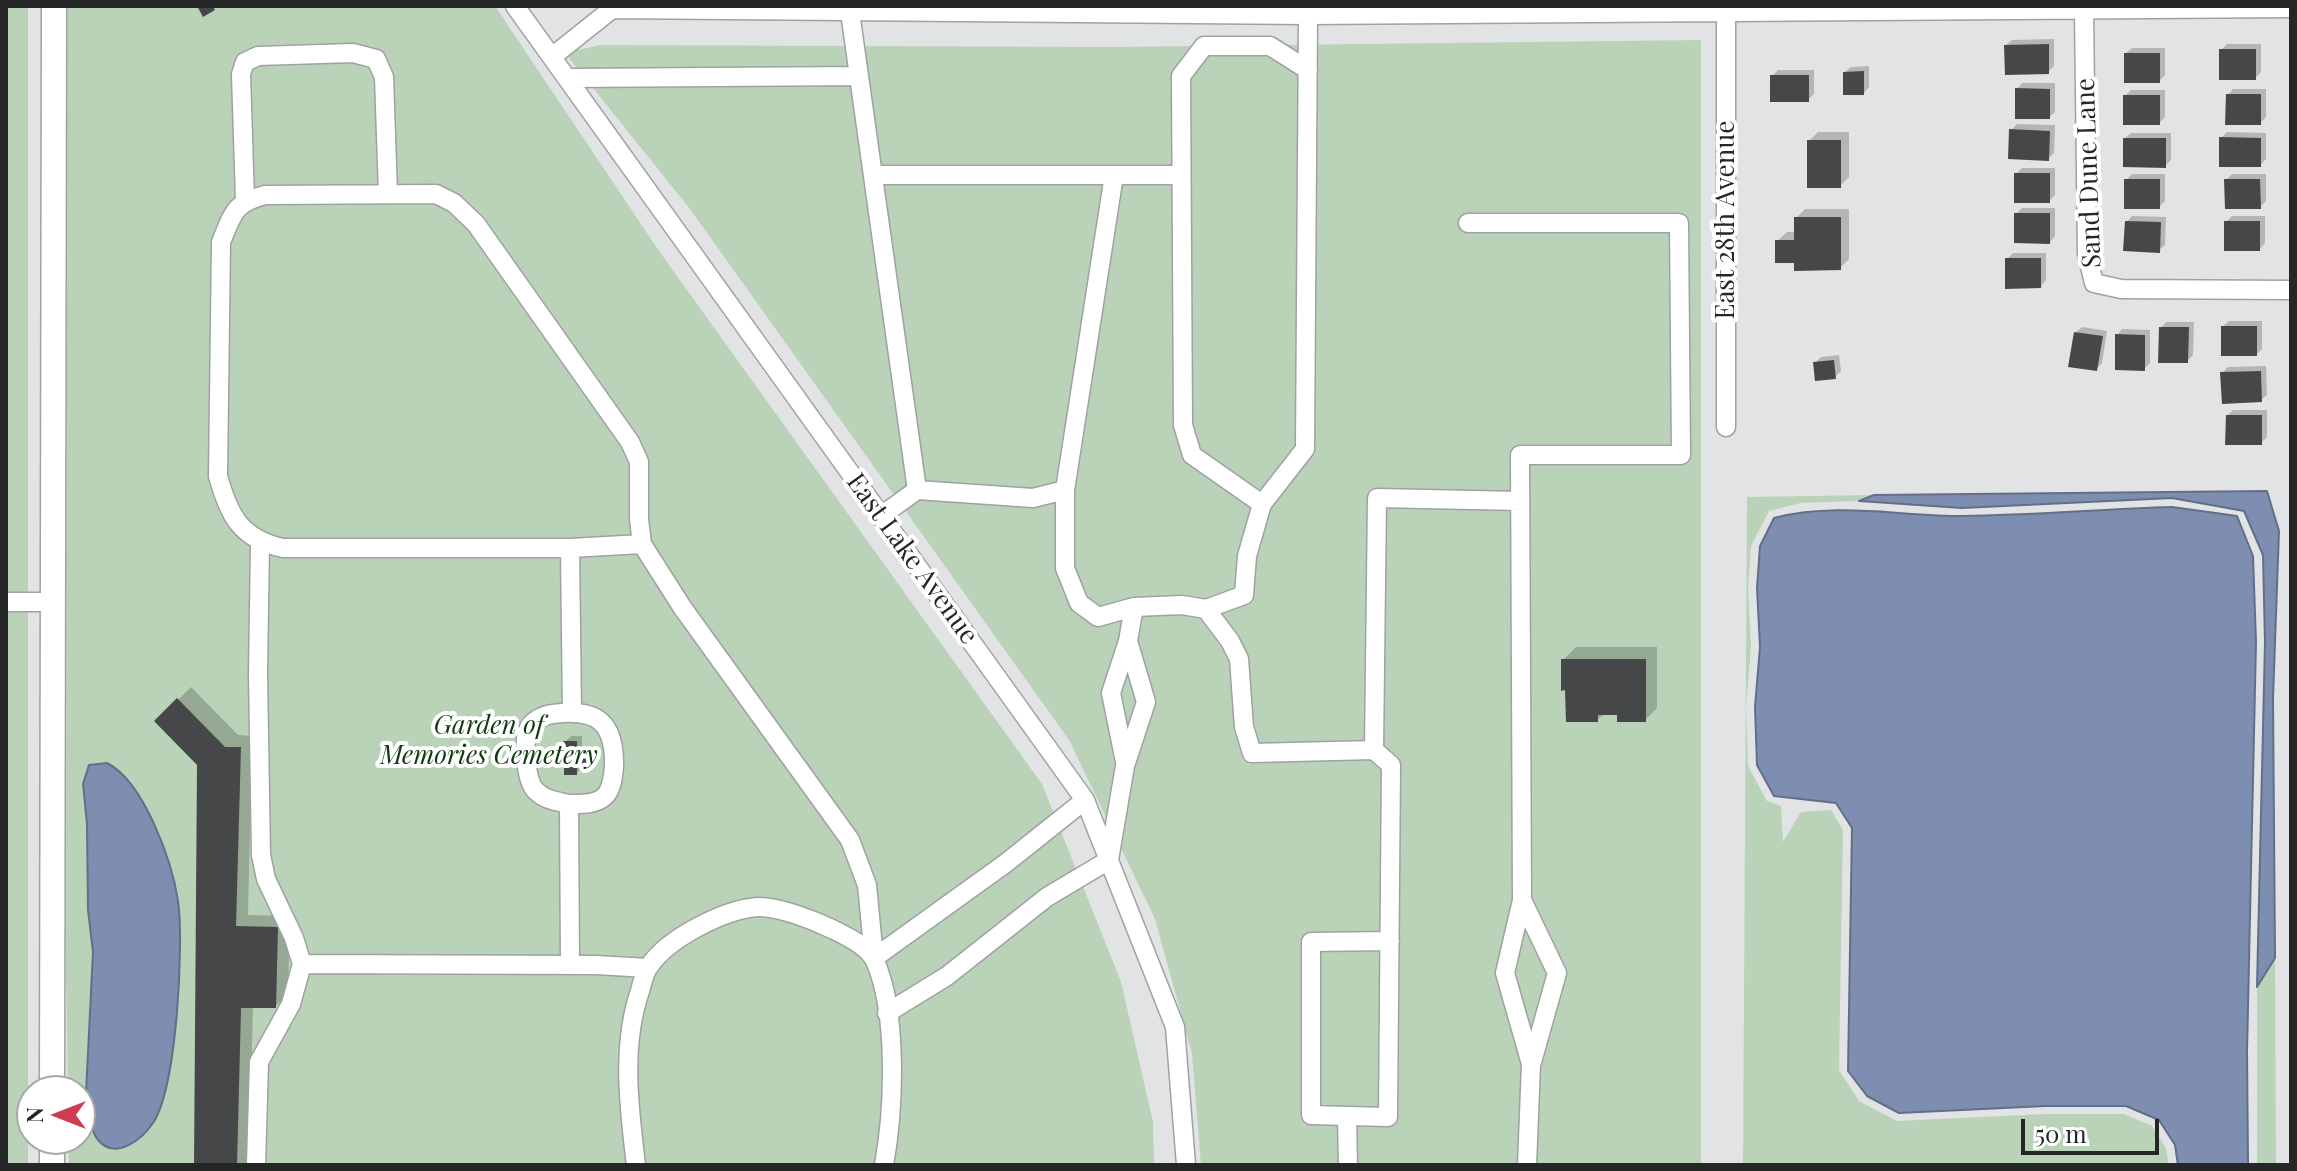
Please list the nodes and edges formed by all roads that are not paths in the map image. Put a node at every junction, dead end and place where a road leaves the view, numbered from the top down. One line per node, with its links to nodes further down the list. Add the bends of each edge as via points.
1 (54, 6): 30 (main road)
2 (515, 6): 9 (street, East Lake Avenue)
3 (613, 7): 6 (street); 9 (street)
4 (2291, 8): 5 (street)
5 (2084, 10): 7 (street); 19 (street, Sand Dune Lane, via 2087,254 2094,283 2121,289)
6 (850, 12): 8 (street); 11 (street)
7 (1726, 13): 8 (street); 20 (street, East 28th Avenue)
8 (1308, 15): 10 (street)
9 (553, 56): 12 (street, East Lake Avenue)
10 (1308, 70): 15 (street, via 1270,46 1204,46 1181,76); 24 (street, via 1305,449)
11 (859, 76): 12 (street); 13 (street)
12 (569, 78): 25 (street, East Lake Avenue)
13 (873, 175): 14 (street); 21 (street)
14 (1114, 175): 15 (street); 22 (street)
15 (1181, 175): 24 (street, via 1183,425 1192,455)
16 (388, 194): 17 (street, via 265,195); 17 (street, via 384,77 376,59 353,53 258,56 245,62 241,74); 27 (street, via 436,194 476,224 630,442 639,462)
17 (245, 200): 26 (street, via 221,242 218,476 231,513)
18 (1468, 223): 23 (street, via 1679,223 1681,455 1520,455)
19 (2291, 290)
20 (1726, 427)
21 (917, 490): 22 (street, via 1033,498); 25 (street)
22 (1065, 490): 31 (street, via 1065,568 1079,603 1098,617)
23 (1520, 501): 35 (street, via 1377,498); 40 (street)
24 (1262, 504): 32 (street, via 1247,556 1244,595)
25 (881, 516): 37 (street, East Lake Avenue)
26 (260, 543): 28 (street, via 283,548); 43 (street, via 261,855)
27 (642, 544): 28 (street); 42 (street, via 850,840 867,885)
28 (570, 548): 34 (street)
29 (6, 602): 30 (street)
30 (53, 602): 48 (main road)
31 (1134, 607): 32 (street); 33 (street)
32 (1206, 609): 35 (street, via 1239,659 1244,727 1252,753)
33 (1128, 641): 36 (street, via 1111,693); 36 (street, via 1146,702)
34 (572, 713): 38 (street, via 595,717 608,727 614,771 604,797); 38 (street, via 537,719 528,730 527,750 528,777 535,790)
35 (1374, 750): 41 (street, via 1391,765)
36 (1125, 766): 39 (street)
37 (1085, 800): 39 (street, East Lake Avenue); 42 (street)
38 (569, 804): 44 (street)
39 (1109, 860): 46 (street, via 1047,897 947,976); 53 (street, East Lake Avenue, via 1175,1027)
40 (1522, 900): 47 (street, via 1505,973); 47 (street, via 1557,973)
41 (1390, 941): 49 (street, via 1388,1117); 49 (street, via 1311,942 1311,1115)
42 (874, 958): 45 (street, via 851,938 823,925 759,907 705,923 672,943); 46 (street)
43 (302, 964): 44 (street); 50 (street, via 291,1004 259,1062)
44 (570, 965): 45 (street)
45 (648, 968): 51 (street, via 632,1015 629,1053)
46 (887, 1013): 52 (street, via 892,1069)
47 (1531, 1064): 55 (street)
48 (52, 1075)
49 (1347, 1117): 54 (street)
50 (256, 1165)
51 (636, 1165)
52 (884, 1165)
53 (1186, 1165)
54 (1348, 1165)
55 (1527, 1165)

